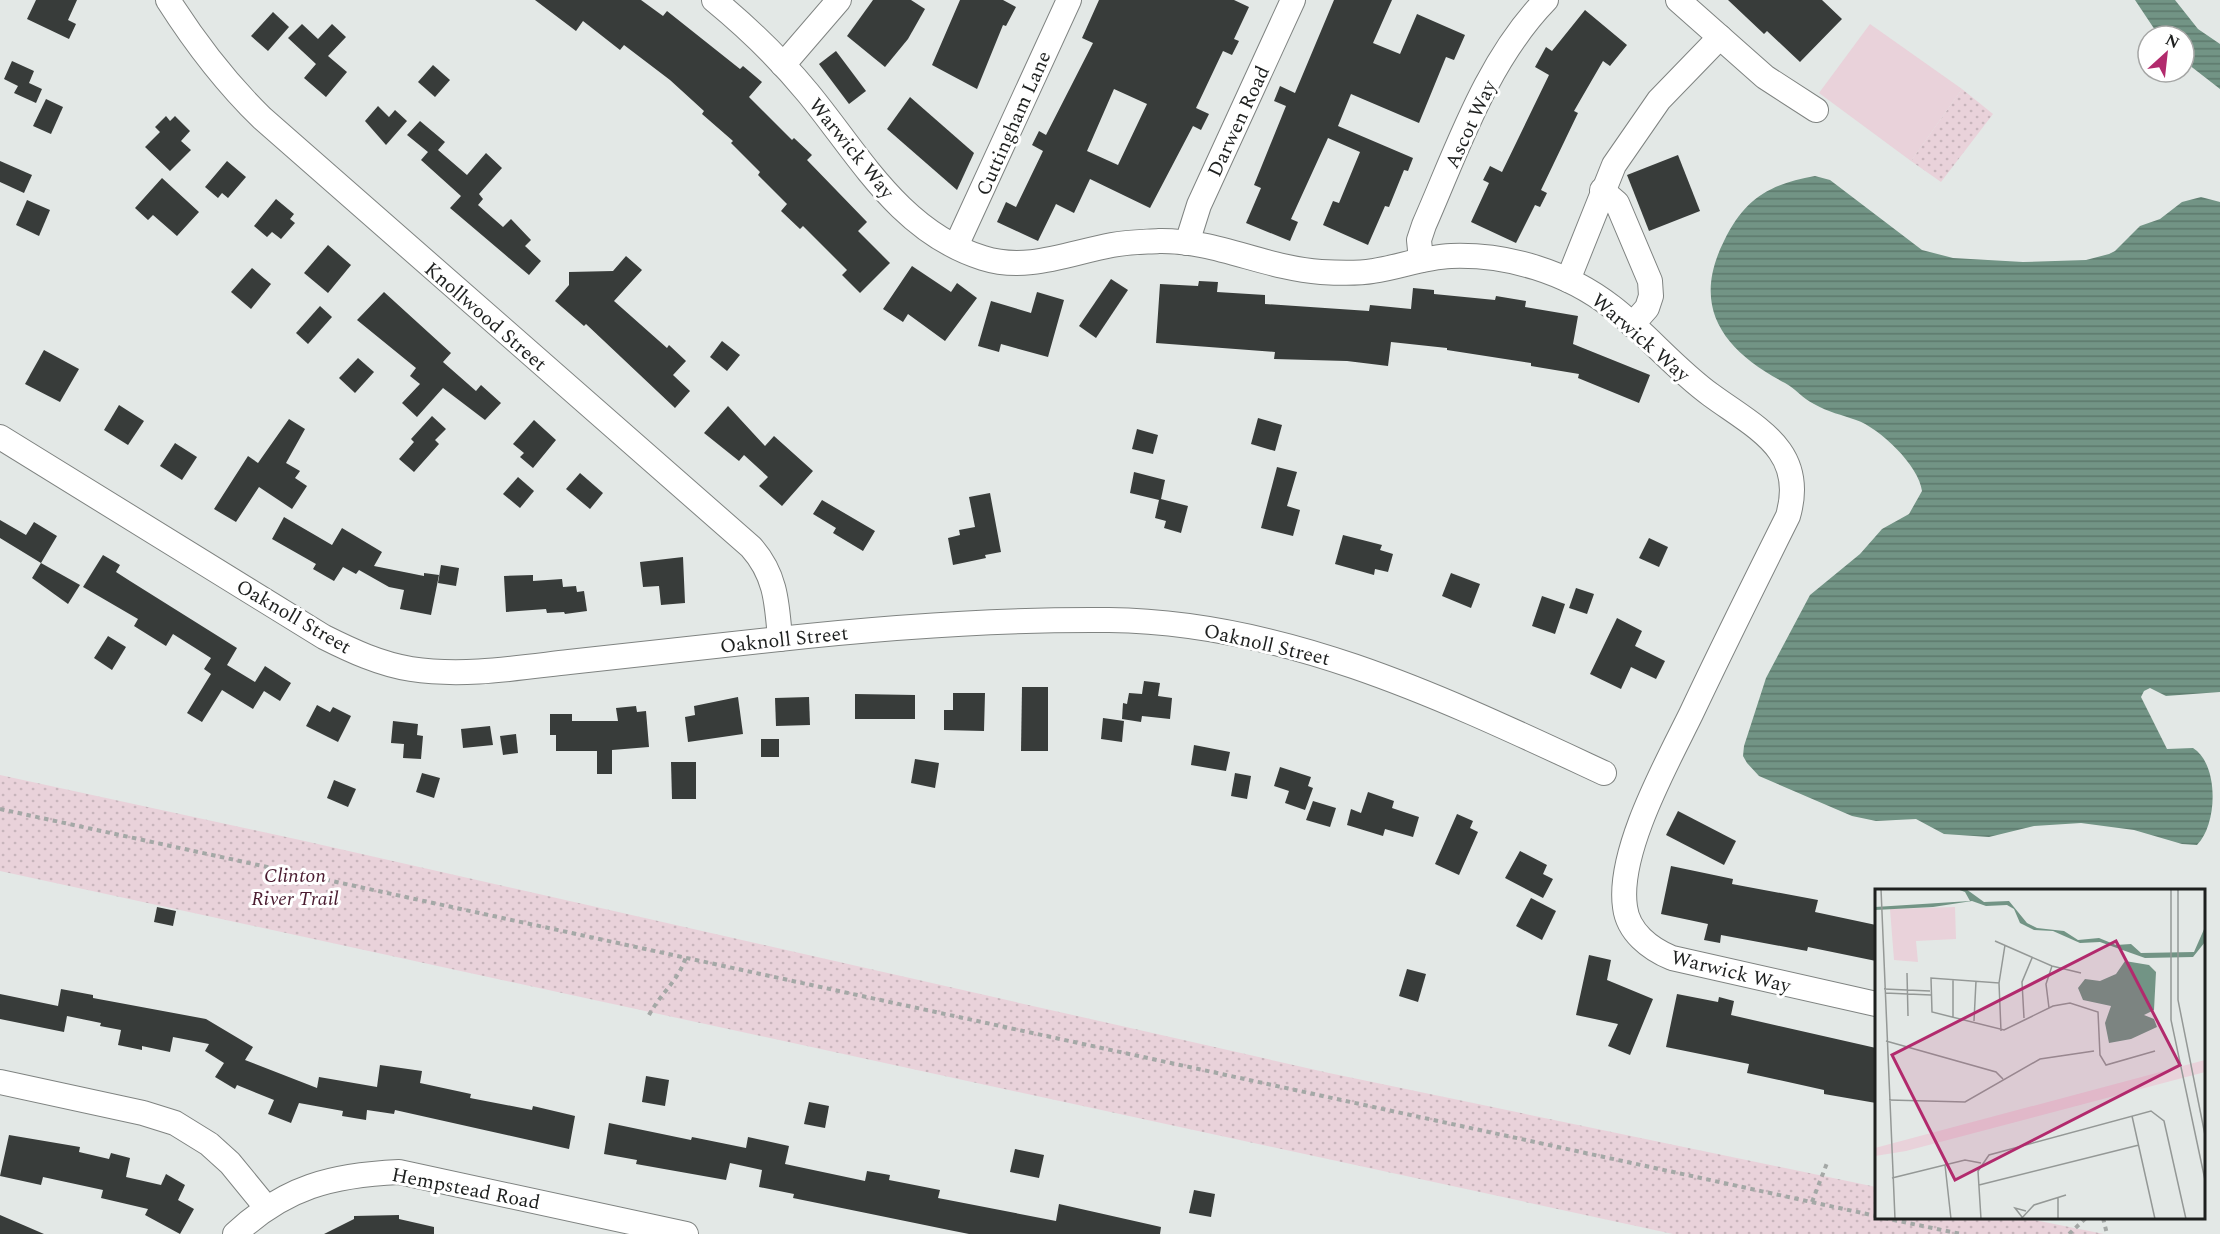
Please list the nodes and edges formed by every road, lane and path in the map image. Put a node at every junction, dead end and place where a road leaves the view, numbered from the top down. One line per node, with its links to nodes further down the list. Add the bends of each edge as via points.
1 (168, 0): 18 (street, Knollwood Street, via 225,81 262,118 751,547 771,575)
2 (714, 0): 9 (street, Warwick Way)
3 (839, 0): 9 (street)
4 (1069, 0): 13 (street, Cuttingham Lane)
5 (1293, 0): 12 (street, Darwen Road, via 1198,205)
6 (1546, 0): 14 (street, Ascot Way, via 1513,40 1487,84 1424,225 1419,240)
7 (1678, 0): 8 (street)
8 (1720, 37): 10 (street, via 1765,77); 11 (street, via 1642,121)
9 (783, 65): 13 (street, Warwick Way, via 884,193 924,227)
10 (1816, 110)
11 (1602, 190): 15 (street); 16 (street, via 1617,203 1650,281 1647,308)
12 (1187, 243): 13 (street, Warwick Way, via 1115,244 1024,263 982,258); 14 (street, Warwick Way, via 1324,272 1375,271)
13 (956, 246)
14 (1421, 260): 15 (street, Warwick Way, via 1488,258 1516,262)
15 (1568, 280): 16 (street, Warwick Way, via 1591,292)
16 (1632, 325): 22 (street, Warwick Way, via 1697,385 1767,435 1779,447 1793,485 1788,516 1653,792 1626,876 1625,910 1640,938 1655,951 1672,958)
17 (0, 437): 18 (street, Oaknoll Street, via 324,637 386,663 442,672 475,672)
18 (780, 639): 19 (street, Oaknoll Street, via 1009,621 1150,622 1213,630 1317,654 1392,678)
19 (1604, 773)
20 (0, 809): 21 (path)
21 (686, 957): 23 (path, via 678,977 665,988); 26 (path)
22 (1875, 1004)
23 (649, 1015)
24 (0, 1082): 27 (street, via 175,1123 209,1144 230,1163)
25 (1827, 1163): 26 (path)
26 (1812, 1202): 28 (path)
27 (266, 1207): 32 (street, Hempstead Road); 33 (street, Hempstead Road, via 315,1183 399,1172)
28 (1875, 1216)
29 (1889, 1219): 34 (path)
30 (2085, 1219): 35 (path)
31 (2103, 1219): 36 (path)
32 (235, 1234)
33 (686, 1234)
34 (1961, 1234)
35 (2069, 1234)
36 (2107, 1234)

